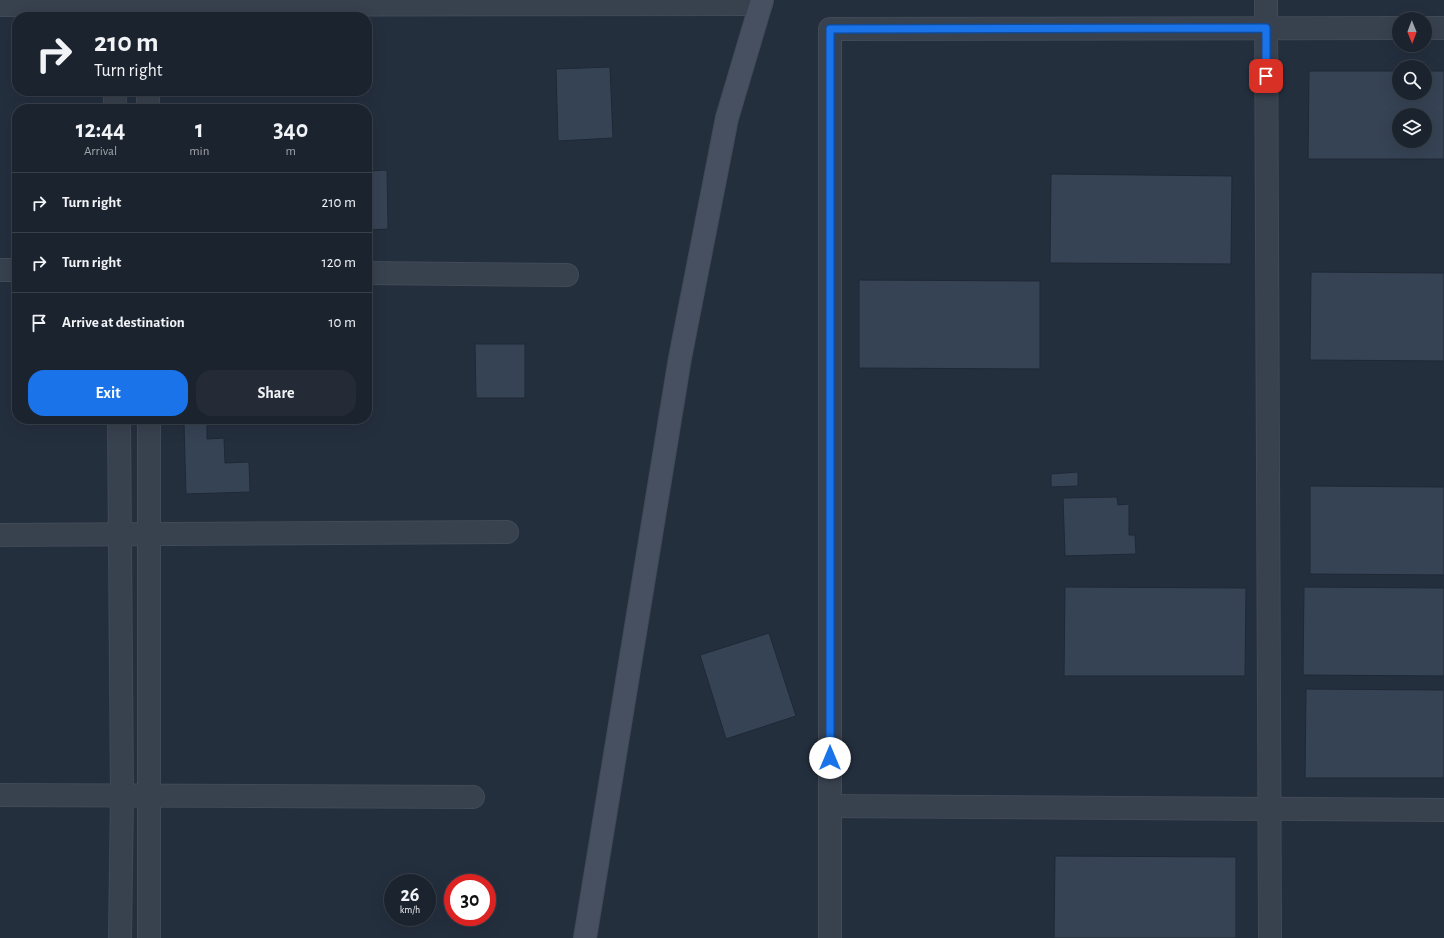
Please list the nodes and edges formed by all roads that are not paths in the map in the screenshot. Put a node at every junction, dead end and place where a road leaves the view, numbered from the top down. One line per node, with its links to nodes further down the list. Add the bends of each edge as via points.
1 (1266, 0): 6 (street)
2 (761, 2): 5 (street); 29 (street, via 728,118 680,358)
3 (0, 5): 4 (street)
4 (113, 8): 5 (street)
5 (148, 8)
6 (1266, 28): 7 (street); 24 (street, via 830,29); 25 (street)
7 (1392, 28)
8 (1432, 28): 9 (street)
9 (1444, 28)
10 (0, 270): 11 (street)
11 (12, 270)
12 (372, 273): 13 (street)
13 (567, 275)
14 (120, 424): 17 (street)
15 (149, 424): 18 (street)
16 (507, 532): 18 (street)
17 (120, 534): 18 (street); 19 (street); 21 (street)
18 (148, 534): 22 (street)
19 (0, 535)
20 (0, 794): 21 (street)
21 (122, 795): 22 (street); 27 (street)
22 (148, 795): 23 (street); 28 (street)
23 (473, 797)
24 (830, 806): 25 (street); 30 (street)
25 (1270, 809): 26 (street); 31 (street)
26 (1444, 810)
27 (120, 938)
28 (148, 938)
29 (585, 938)
30 (830, 938)
31 (1270, 938)

